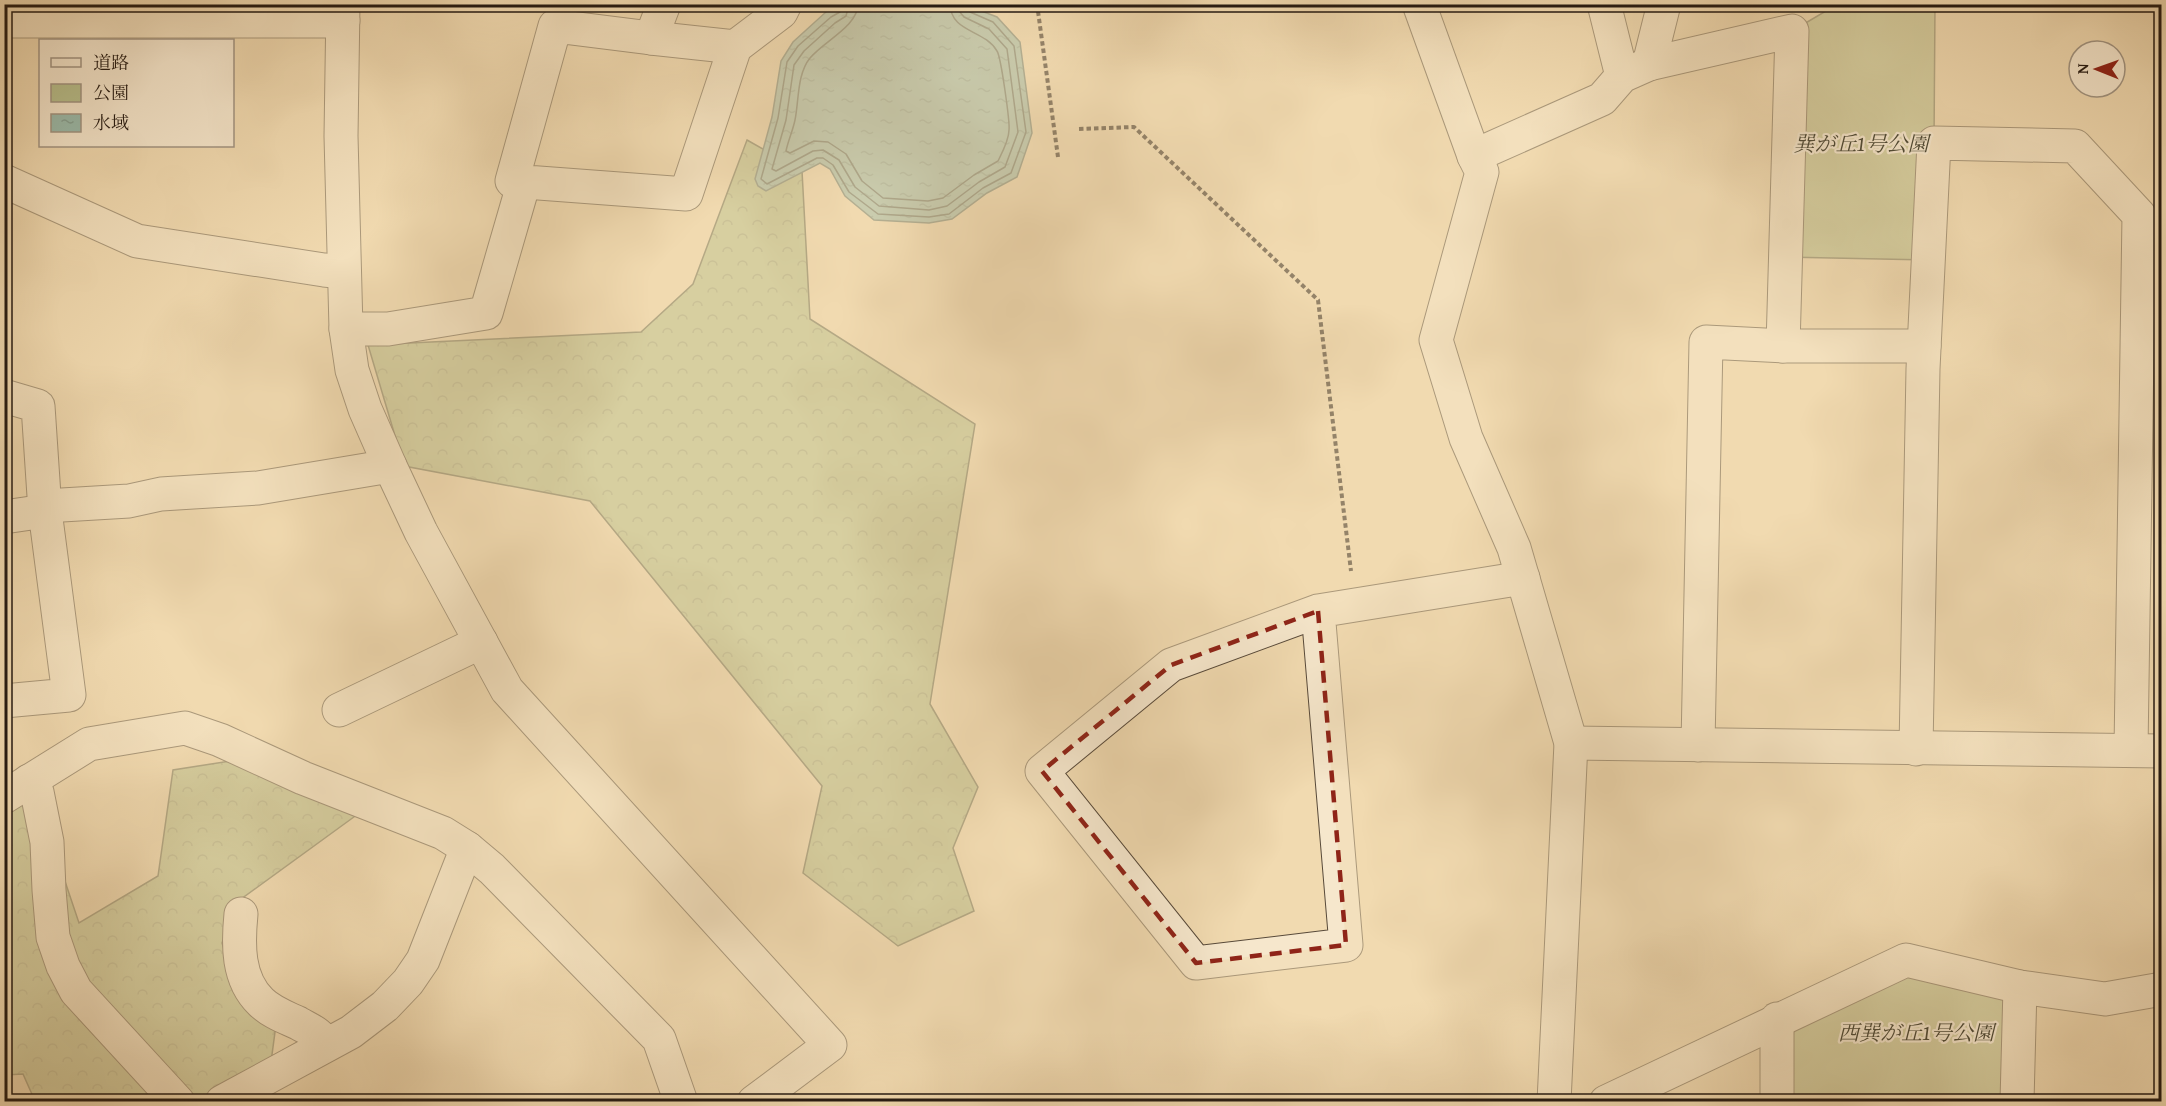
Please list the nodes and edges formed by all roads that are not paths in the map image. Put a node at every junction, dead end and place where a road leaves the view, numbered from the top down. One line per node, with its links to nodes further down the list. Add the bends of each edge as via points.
1 (663, 4): 8 (street)
2 (785, 4): 9 (street, via 781,12)
3 (1419, 4): 11 (street)
4 (1604, 4): 10 (street)
5 (1664, 4): 10 (street)
6 (343, 13): 7 (street); 14 (street)
7 (4, 21)
8 (651, 38): 9 (street); 13 (street, via 555,26 512,181)
9 (735, 46): 13 (street, via 686,194)
10 (1636, 70): 11 (street, via 1602,99); 17 (street, via 1792,31)
11 (1474, 156): 23 (street, via 1482,171 1436,340 1466,438)
12 (4, 181): 14 (street, via 137,241)
13 (524, 182): 15 (street, via 486,314 388,328)
14 (344, 272): 15 (street)
15 (346, 329): 20 (street, via 365,409)
16 (2149, 339): 18 (street, via 2139,215 2074,146 1934,143); 31 (street)
17 (1783, 346): 18 (street); 29 (street, via 1706,342)
18 (1924, 346): 30 (street)
19 (4, 396): 21 (street, via 38,406)
20 (390, 466): 21 (street, via 258,488 160,494 129,501); 25 (street)
21 (45, 508): 22 (street); 26 (street, via 69,696)
22 (4, 517)
23 (1523, 578): 24 (street); 28 (street)
24 (1318, 611): 24 (street, via 1346,945 1196,963 1042,771 1172,665)
25 (481, 642): 27 (street); 42 (street, via 507,690 830,1045)
26 (4, 701)
27 (339, 710)
28 (1571, 743): 29 (street); 43 (street)
29 (1698, 745): 30 (street)
30 (1916, 749): 31 (street)
31 (2146, 750)
32 (17, 789): 33 (street, via 89,744 185,728 443,833); 39 (street, via 37,792 48,842 53,937 63,966 76,991)
33 (466, 848): 38 (street, via 423,960 408,982 385,1006); 41 (street, via 492,869 659,1039)
34 (241, 914): 38 (street, via 238,945 244,974 260,1001 322,1036)
35 (2020, 987): 36 (street, via 2105,999); 37 (street, via 1906,960); 46 (street)
36 (2162, 989)
37 (1777, 1019): 44 (street); 45 (street)
38 (327, 1045): 40 (street)
39 (178, 1101)
40 (222, 1101)
41 (681, 1101)
42 (754, 1101)
43 (1554, 1101)
44 (1606, 1101)
45 (1777, 1101)
46 (2017, 1101)

